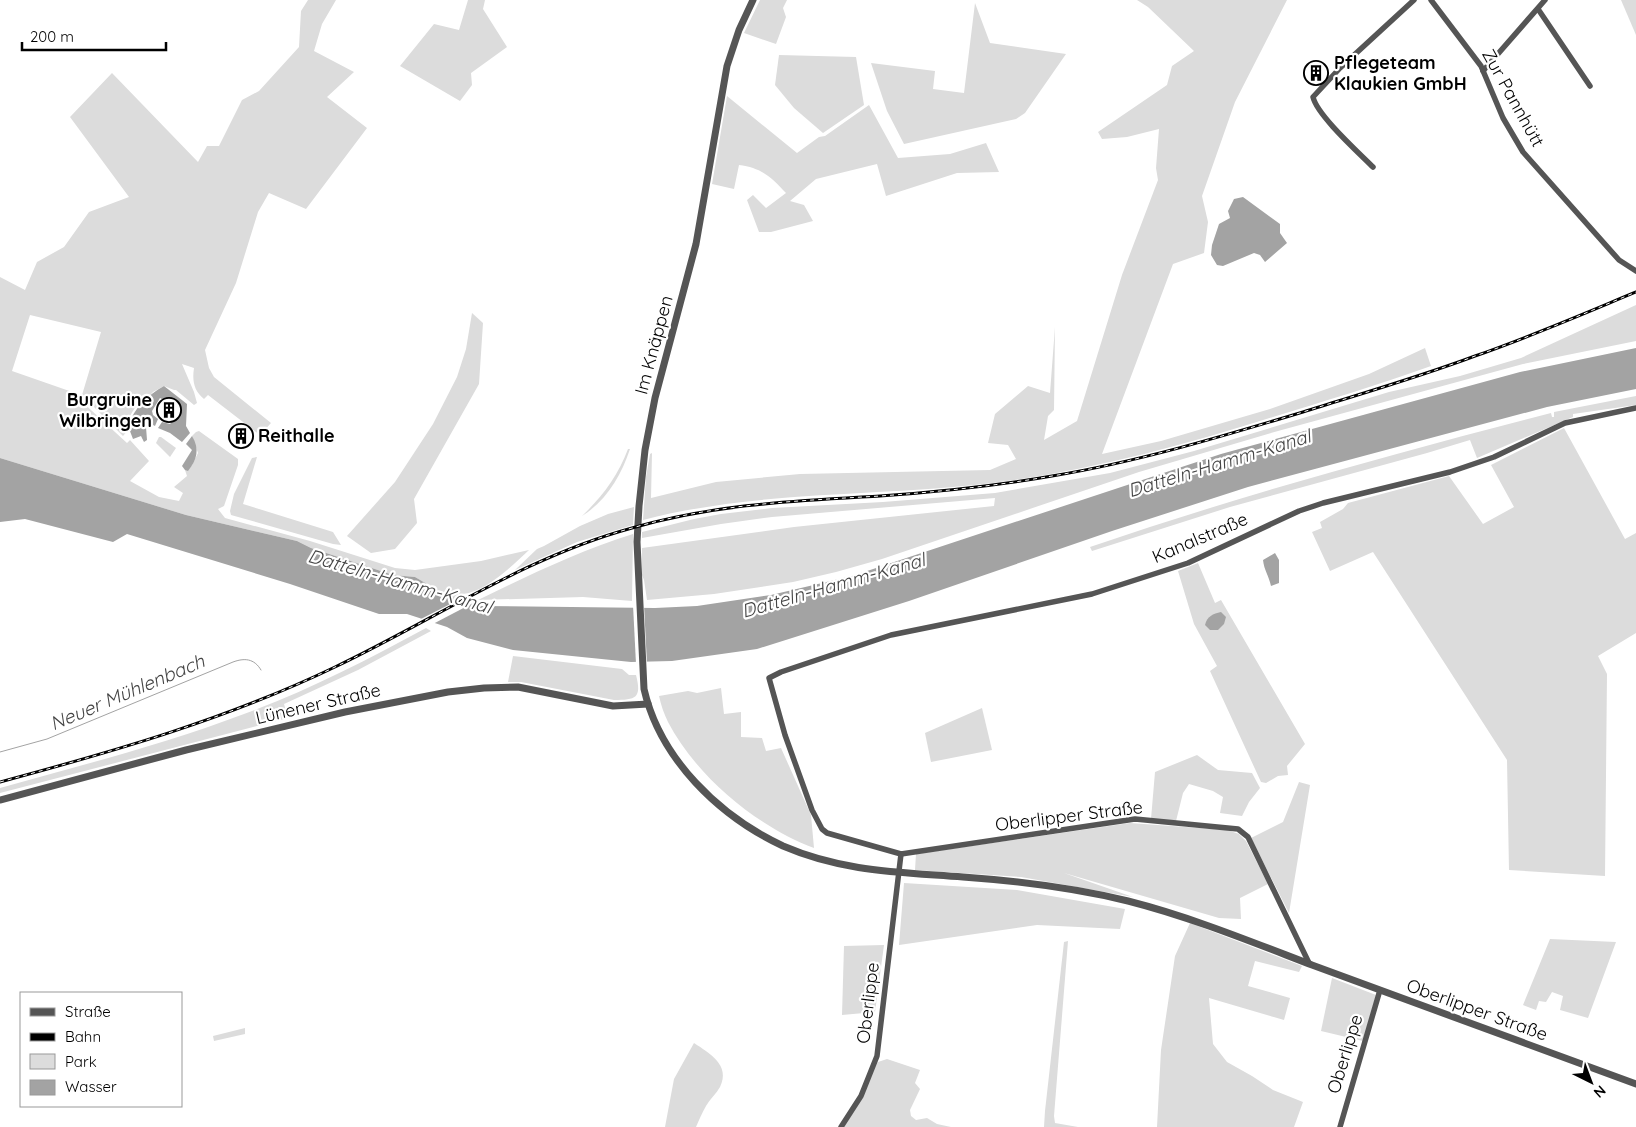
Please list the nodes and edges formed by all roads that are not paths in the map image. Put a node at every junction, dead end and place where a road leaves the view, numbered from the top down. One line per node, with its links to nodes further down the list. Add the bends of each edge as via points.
1 (753, 0): 12 (street, Im Knäppen, via 727,66 696,244 654,398 645,450 637,542 642,669)
2 (1414, 0): 8 (street, via 1313,97 1317,106)
3 (1431, 0): 6 (street, Zur Pannhütt)
4 (1545, 0): 5 (street)
5 (1538, 9): 6 (street); 7 (street)
6 (1483, 71): 9 (street, Zur Pannhütt, via 1503,118 1523,152 1619,260)
7 (1590, 86)
8 (1373, 167)
9 (1636, 271)
10 (1636, 408): 11 (street, Kanalstraße, via 1565,423 1494,457 1450,472 1299,511 1188,563 1092,594 891,635)
11 (769, 678): 14 (street, Oberlipper Straße, via 785,735 822,829)
12 (648, 704): 13 (street, Lünener Straße, via 613,706 518,687 448,692 345,712 186,750); 15 (street, Oberlipper Straße, via 661,737 685,770 714,800 741,821 781,845 824,861)
13 (0, 800)
14 (901, 854): 15 (street); 16 (street, Oberlipper Straße, via 1135,819 1238,829 1248,837)
15 (899, 873): 16 (street, Oberlipper Straße, via 1013,881 1095,894 1178,916); 19 (street, Oberlippe, via 877,1056 862,1096)
16 (1309, 963): 17 (street, Oberlipper Straße)
17 (1380, 990): 18 (street, Oberlipper Straße); 20 (street, Oberlippe)
18 (1636, 1084)
19 (841, 1127)
20 (1340, 1127)

